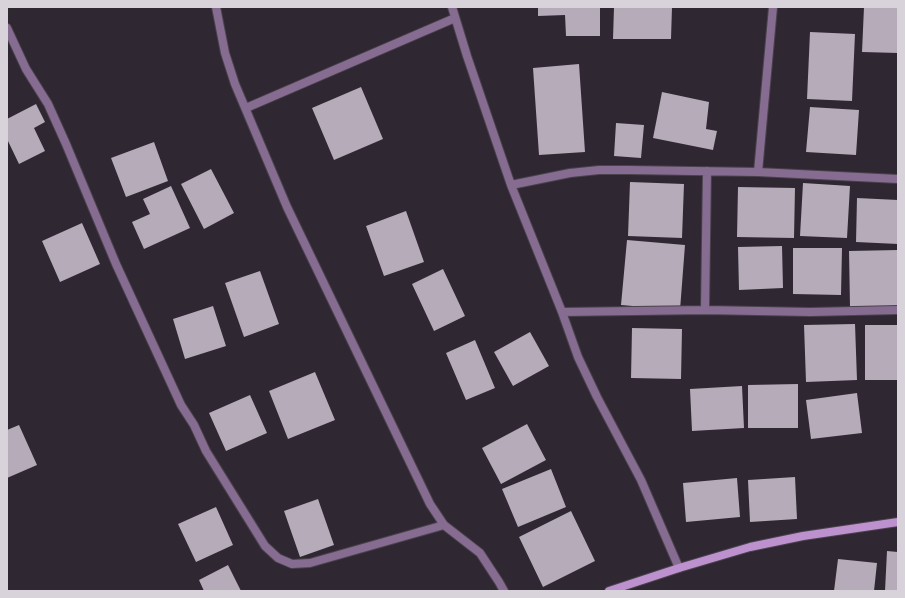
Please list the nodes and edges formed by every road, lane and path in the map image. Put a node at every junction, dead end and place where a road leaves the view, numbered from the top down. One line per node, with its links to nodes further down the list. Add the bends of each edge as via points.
1 (216, 7): 6 (street, via 225,52)
2 (452, 7): 4 (street)
3 (773, 7): 8 (street)
4 (455, 18): 6 (street); 10 (street)
5 (7, 28): 15 (street, via 26,69 48,104 116,264 181,405 206,451 265,546 278,558 292,564 310,563)
6 (246, 108): 15 (street, via 287,207 430,504)
7 (707, 171): 8 (street); 10 (street, via 599,170); 11 (street)
8 (758, 172): 9 (street)
9 (898, 179)
10 (511, 185): 13 (street)
11 (705, 310): 12 (street); 13 (street)
12 (898, 310)
13 (562, 312): 16 (street, via 578,357 642,480)
14 (898, 522): 16 (main road, via 750,547)
15 (444, 525): 17 (street, via 480,553)
16 (679, 568): 18 (main road)
17 (504, 591)
18 (609, 591)

